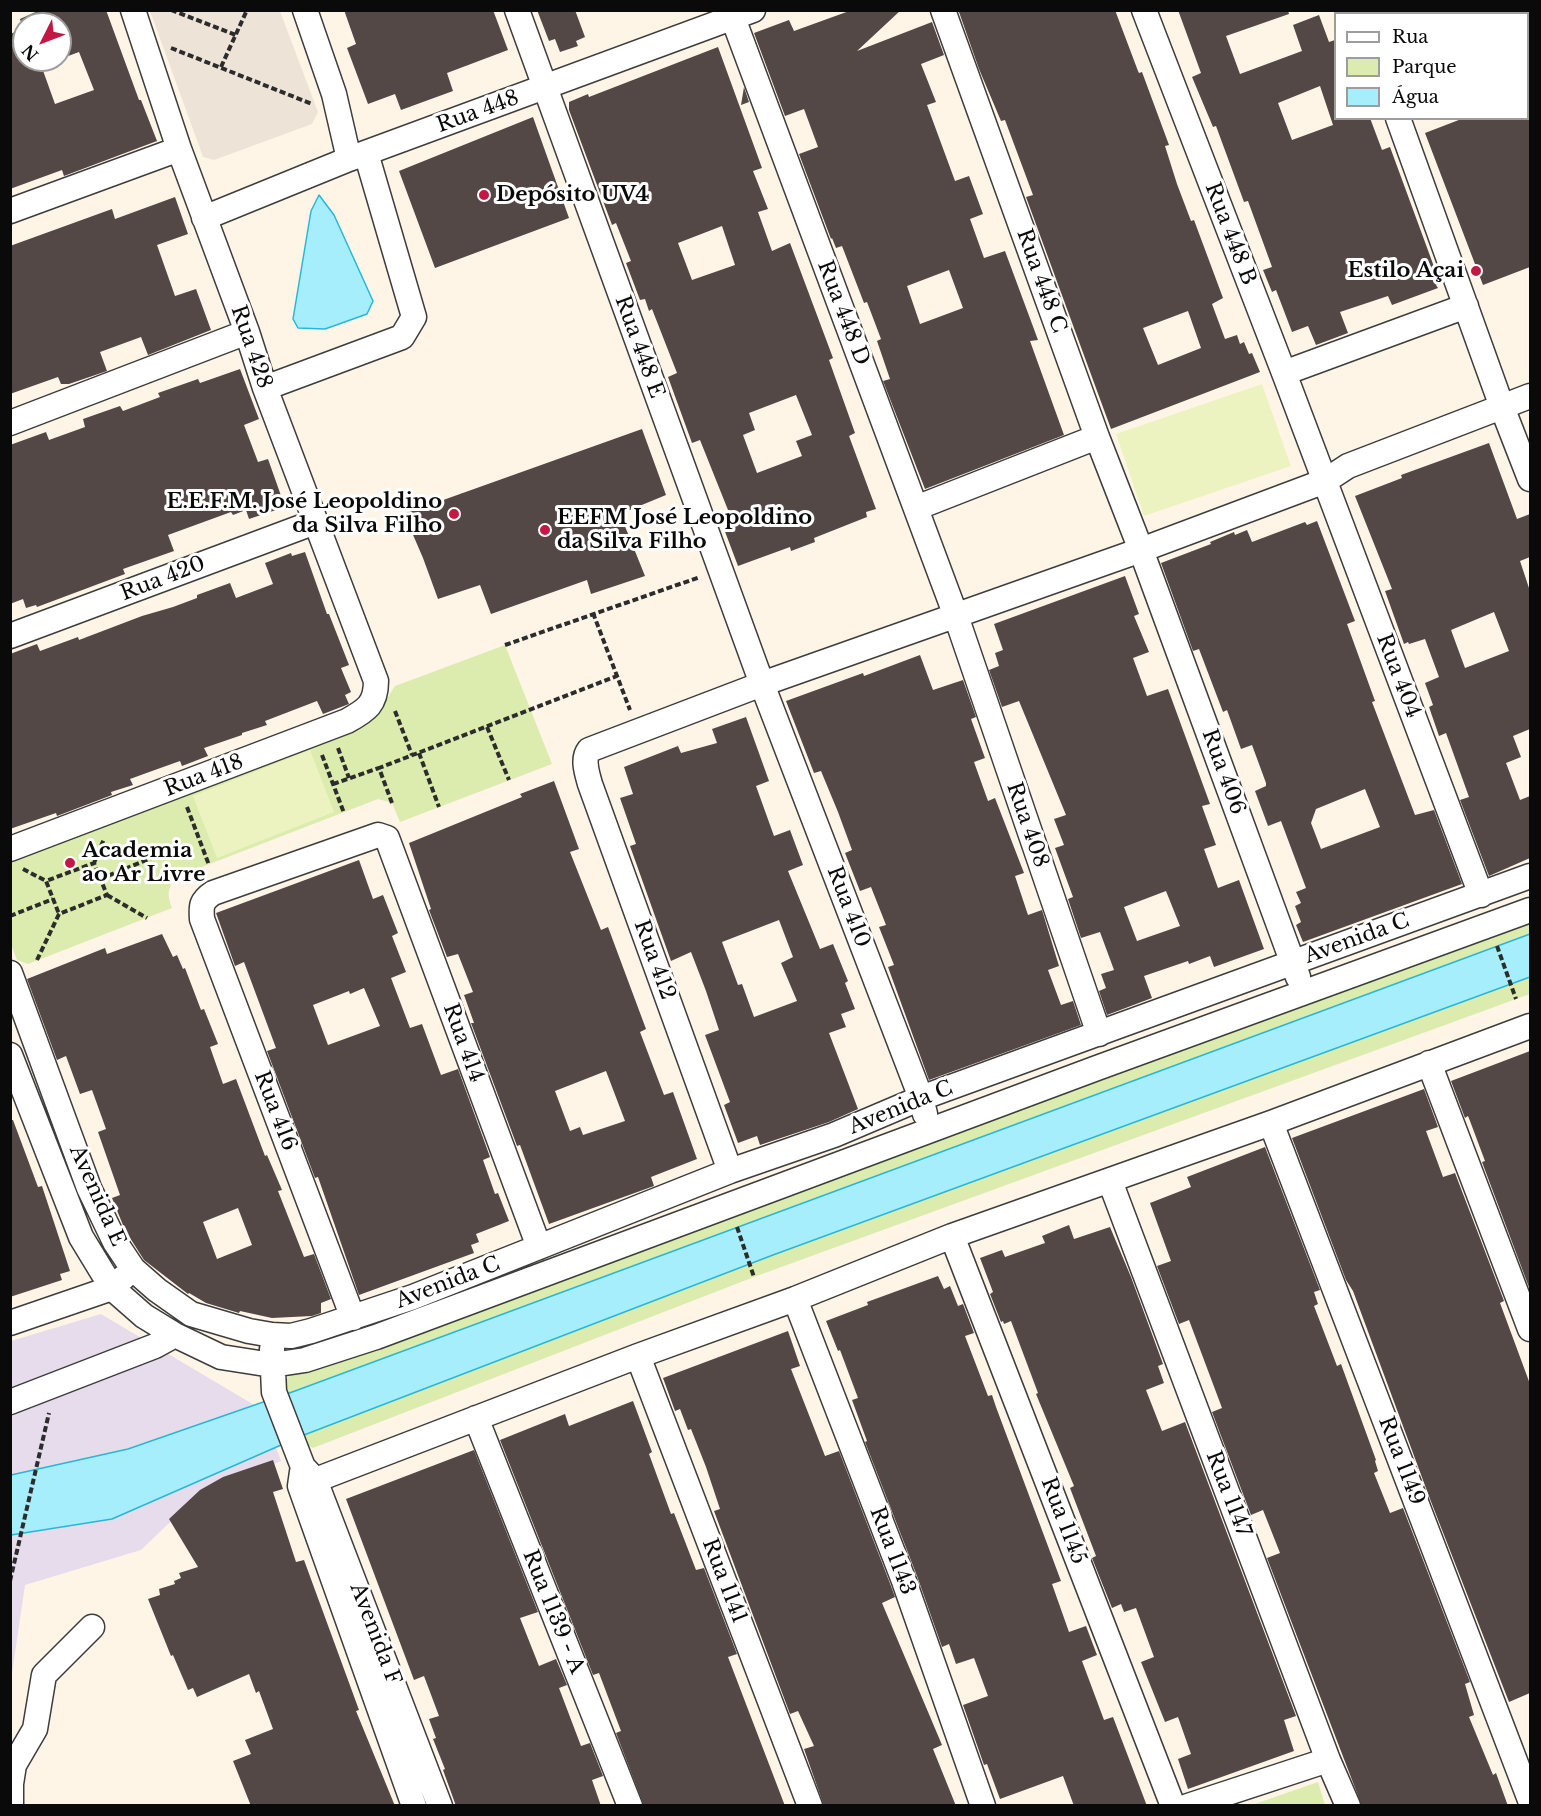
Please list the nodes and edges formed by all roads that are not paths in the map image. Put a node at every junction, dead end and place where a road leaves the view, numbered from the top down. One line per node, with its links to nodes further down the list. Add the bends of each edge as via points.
1 (133, 10): 9 (street, Rua 428)
2 (305, 10): 10 (street)
3 (517, 10): 7 (street, Rua 448 E)
4 (943, 10): 20 (street, Rua 448 C)
5 (1144, 10): 15 (street, Rua 448 B)
6 (738, 13): 7 (street, Rua 448); 24 (street, Rua 448 D)
7 (545, 88): 10 (street, Rua 448); 30 (street, Rua 448 E)
8 (1399, 120): 13 (street)
9 (179, 149): 11 (street); 12 (street, Rua 428)
10 (358, 156): 12 (street, Rua 448); 16 (street, via 414,317 402,337)
11 (10, 211)
12 (204, 218): 14 (street, Rua 428)
13 (1466, 306): 15 (street); 18 (street)
14 (247, 332): 16 (street, Rua 428); 19 (street)
15 (1284, 373): 21 (street, Rua 448 B)
16 (265, 388): 25 (street, Rua 428)
17 (1530, 396): 18 (street)
18 (1502, 407): 22 (street); 23 (street, via 1348,466)
19 (10, 423)
20 (1097, 437): 24 (street); 26 (street, Rua 448 C)
21 (1316, 457): 23 (street, Rua 404)
22 (1530, 479)
23 (1325, 481): 26 (street); 34 (street, Rua 404)
24 (916, 508): 27 (street, Rua 448 D)
25 (315, 522): 28 (street, Rua 420); 29 (street, Rua 428)
26 (1141, 550): 27 (street); 36 (street, Rua 406)
27 (956, 616): 30 (street); 40 (street, Rua 408)
28 (10, 636)
29 (376, 681): 32 (street, Rua 418, via 376,695 347,721)
30 (762, 684): 43 (street, Rua 410); 46 (street, Rua 412, via 589,750 585,761)
31 (387, 838): 49 (street, Rua 414); 53 (street, Rua 416, via 378,835 213,893 202,903 202,919)
32 (15, 858)
33 (1530, 876): 34 (street, Avenida C)
34 (1481, 894): 36 (street, Avenida C)
35 (1530, 910): 38 (street, Avenida C)
36 (1292, 962): 38 (street, Rua 406); 40 (street, Avenida C)
37 (10, 973): 50 (street, Avenida E, via 89,1188)
38 (1304, 993): 45 (street, Avenida C)
39 (1530, 1026): 42 (street)
40 (1099, 1034): 43 (street, Avenida C)
41 (10, 1056): 51 (street, Avenida E, via 81,1237)
42 (1430, 1063): 44 (street); 55 (street)
43 (921, 1098): 45 (street, Rua 410); 46 (street, Avenida C, via 834,1135)
44 (1271, 1123): 47 (street); 65 (street, Rua 1149)
45 (929, 1132): 59 (street, Avenida C, via 376,1337 305,1360)
46 (730, 1171): 49 (street, Avenida C)
47 (1110, 1181): 48 (street); 64 (street, Rua 1147)
48 (952, 1236): 52 (street); 72 (street, Rua 1145)
49 (539, 1247): 53 (street, Avenida C)
50 (133, 1269): 51 (street); 57 (street, Avenida E, via 190,1314)
51 (112, 1288): 54 (street); 56 (street, Avenida E, via 144,1316)
52 (795, 1299): 58 (street); 71 (street, Rua 1143, via 904,1581)
53 (353, 1318): 57 (street, Avenida C, via 301,1334)
54 (10, 1323)
55 (1530, 1329)
56 (175, 1335): 59 (street, Avenida E, via 221,1357); 60 (street)
57 (272, 1335): 59 (street)
58 (638, 1356): 61 (street); 70 (street, Rua 1141)
59 (272, 1365): 62 (street, via 274,1392)
60 (10, 1402)
61 (476, 1418): 62 (street); 69 (street, Rua 1139 - A)
62 (305, 1473): 67 (street, Avenida F); 68 (street, Avenida F)
63 (92, 1627): 66 (street, via 44,1675 35,1729 14,1765)
64 (1328, 1760): 73 (street); 74 (street, Rua 1147)
65 (1530, 1800)
66 (11, 1806)
67 (414, 1806)
68 (440, 1806)
69 (630, 1806)
70 (810, 1806)
71 (983, 1806)
72 (1173, 1806)
73 (1188, 1806)
74 (1348, 1806)

